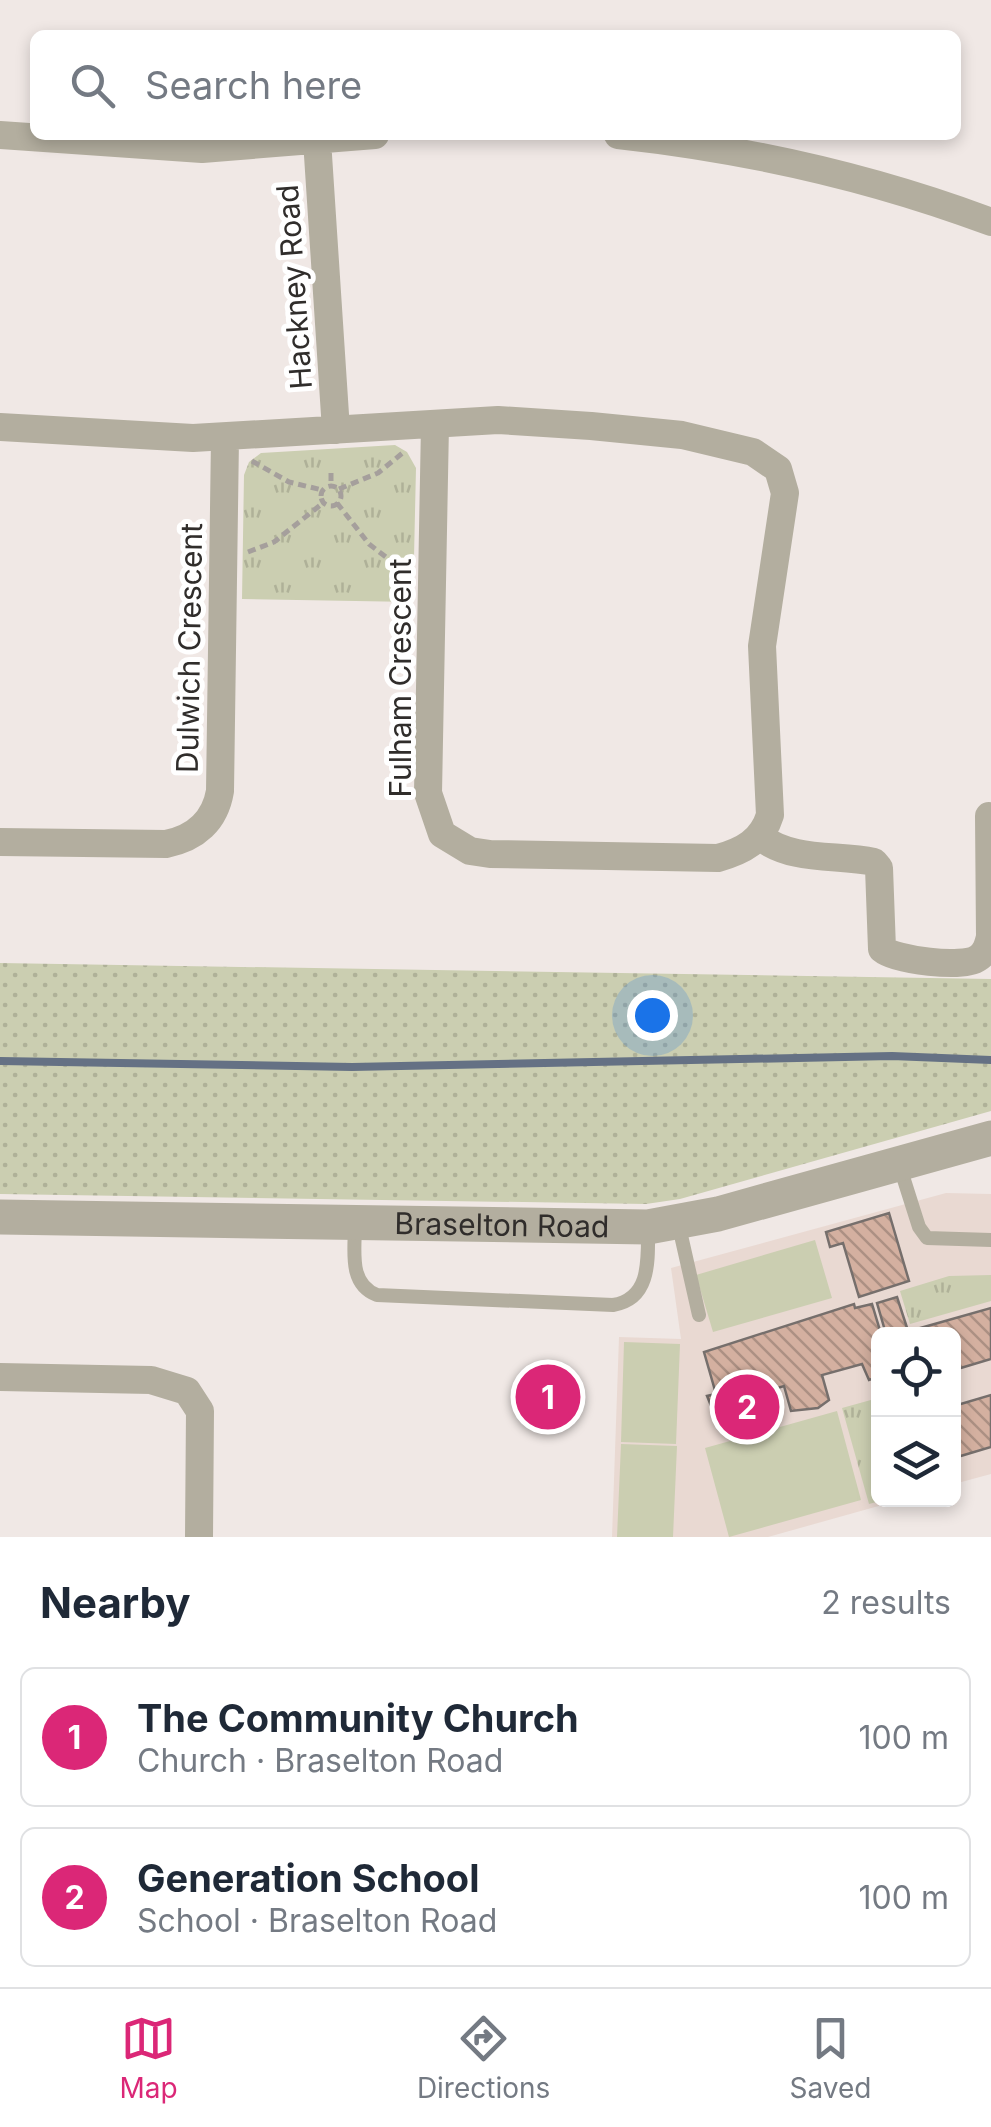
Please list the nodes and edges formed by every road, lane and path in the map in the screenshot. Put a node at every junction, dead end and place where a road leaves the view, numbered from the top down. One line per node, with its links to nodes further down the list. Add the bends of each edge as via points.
1 (0, 135): 2 (street)
2 (30, 137)
3 (72, 140): 4 (street, via 202,149)
4 (317, 140): 9 (street, Hackney Road)
5 (649, 140): 6 (street, via 788,162)
6 (991, 222)
7 (432, 425): 9 (street); 13 (path, via 392,465); 18 (street, Fulham Crescent); 20 (street, via 498,420 682,436 753,452 778,469 785,493 762,646 770,815)
8 (0, 427): 10 (street)
9 (336, 430): 10 (street)
10 (225, 438): 14 (path, via 264,470); 17 (street, Dulwich Crescent)
11 (331, 473): 12 (path)
12 (331, 486): 13 (path); 14 (path)
13 (339, 489): 16 (path)
14 (322, 490): 15 (path)
15 (323, 503): 16 (path); 17 (path, via 260,550)
16 (337, 503): 18 (path, via 386,560 406,572)
17 (224, 552): 21 (street, Dulwich Crescent, via 220,790 210,819 190,837 166,844)
18 (432, 572): 20 (street, Fulham Crescent, via 428,794 442,834 490,854 718,858)
19 (989, 816): 20 (street, via 990,937 982,954 968,962 897,959 882,948 874,862 783,851)
20 (760, 837)
21 (0, 842)
22 (991, 1138): 23 (street, Braselton Road)
23 (898, 1164): 26 (street, Braselton Road); 27 (lane, via 927,1238)
24 (0, 1217): 25 (street, Braselton Road)
25 (355, 1223): 26 (street, Braselton Road); 26 (lane, via 357,1278 376,1295 613,1305 639,1292)
26 (663, 1225): 28 (lane)
27 (991, 1240)
28 (700, 1315)
29 (0, 1377): 30 (street, via 150,1380 187,1390 200,1411)
30 (199, 1537)

